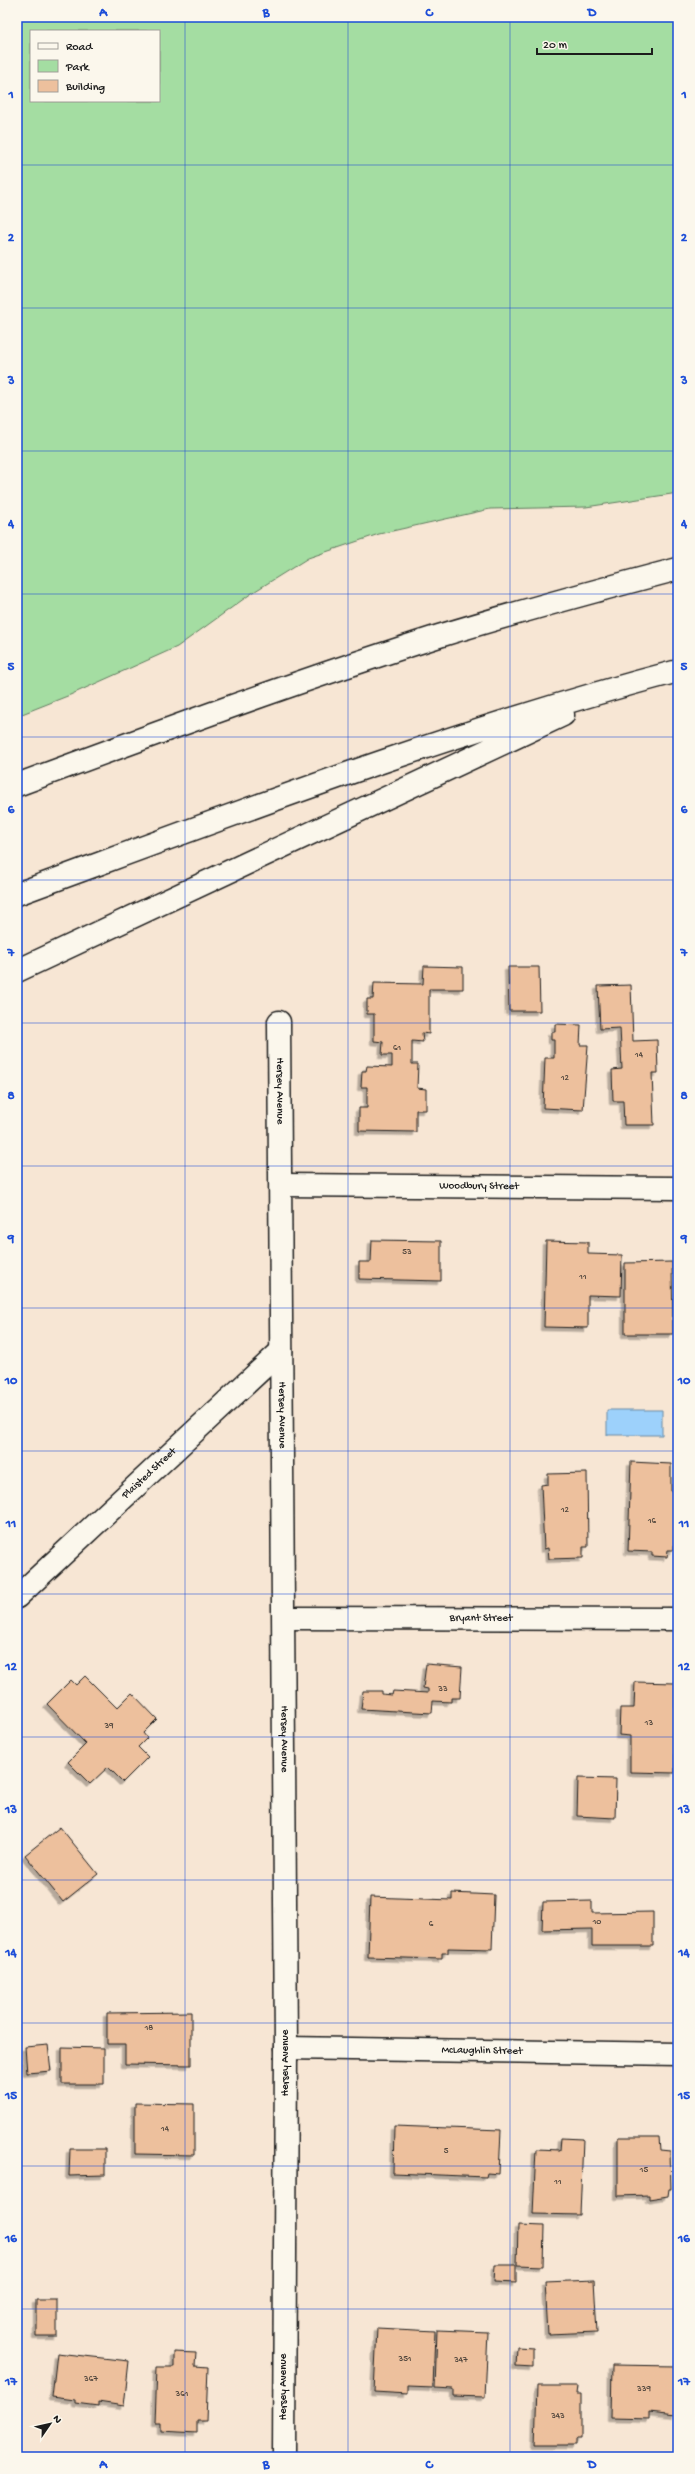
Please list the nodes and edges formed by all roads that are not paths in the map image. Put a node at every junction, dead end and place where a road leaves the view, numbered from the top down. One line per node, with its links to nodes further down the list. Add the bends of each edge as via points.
1 (678, 569): 4 (main road, via 440,636 172,727)
2 (678, 671): 3 (main road)
3 (629, 684): 7 (main road, via 492,725 356,770); 8 (main road)
4 (46, 774): 5 (main road); 6 (main road)
5 (17, 781)
6 (17, 785)
7 (17, 894)
8 (17, 971)
9 (278, 1022): 10 (main road, Hersey Avenue)
10 (281, 1185): 11 (main road, Woodbury Street); 12 (main road, Hersey Avenue)
11 (678, 1188)
12 (281, 1351): 13 (main road, Plaisted Street); 14 (main road, Hersey Avenue)
13 (17, 1597)
14 (284, 1618): 15 (main road, Bryant Street); 16 (main road, Hersey Avenue)
15 (678, 1619)
16 (286, 2048): 17 (main road, McLaughlin Street); 18 (main road, Hersey Avenue)
17 (678, 2054)
18 (284, 2457)

